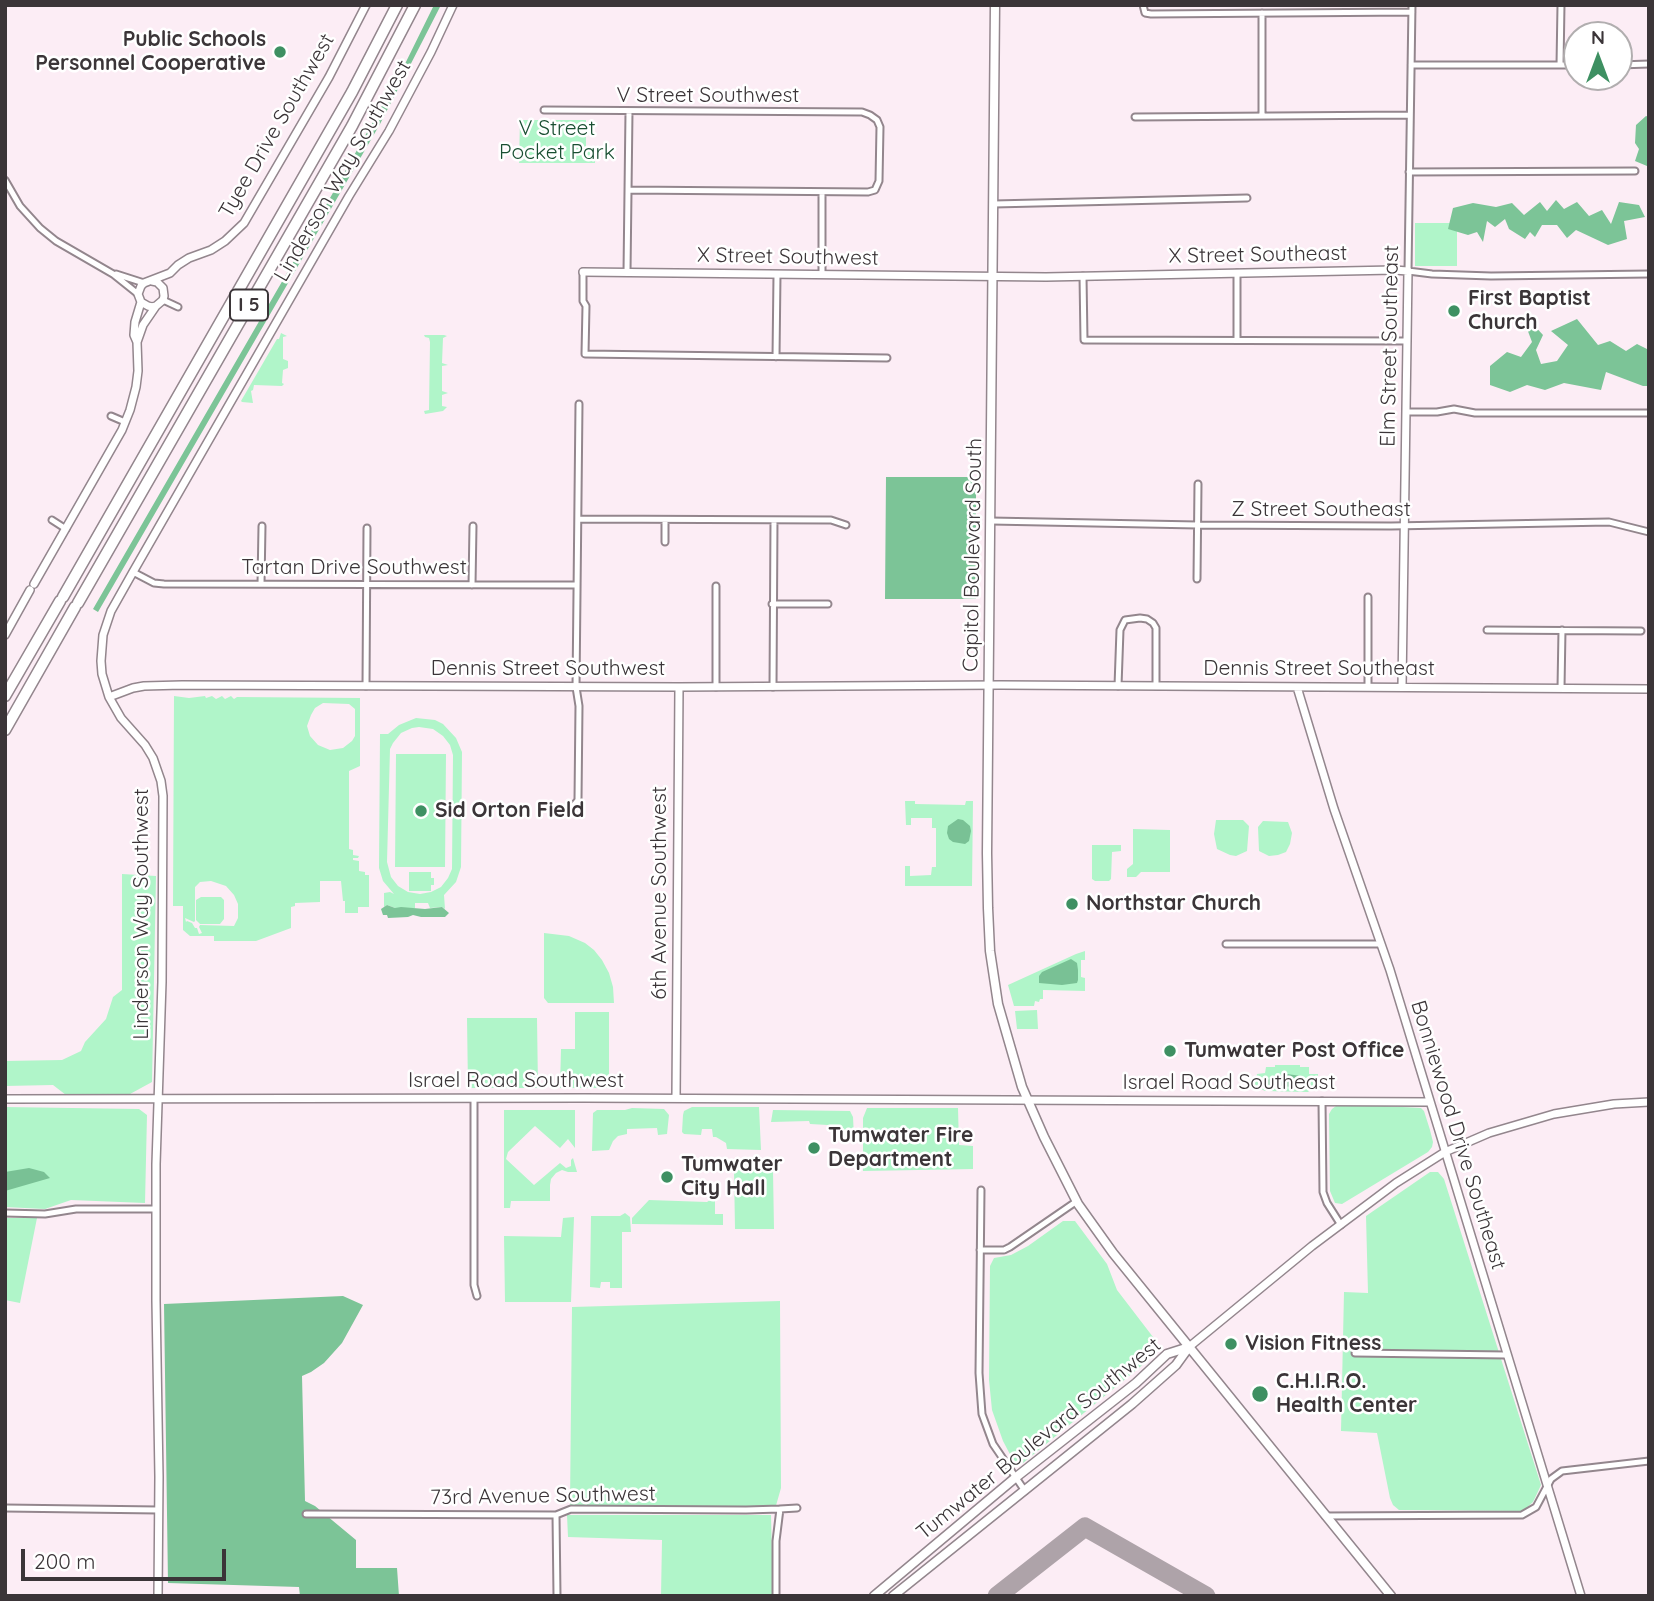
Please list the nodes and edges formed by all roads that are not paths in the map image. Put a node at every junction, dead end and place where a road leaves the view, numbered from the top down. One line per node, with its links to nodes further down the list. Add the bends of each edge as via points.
1 (366, 5): 27 (street, Tyee Drive Southwest, via 244,223 225,241)
2 (397, 5): 93 (highway, I 5, via 352,92)
3 (415, 5): 95 (highway, I 5, via 352,126)
4 (453, 5): 64 (street, Linderson Way Southwest, via 389,131)
5 (995, 5): 23 (main road, Capitol Boulevard South)
6 (1143, 5): 9 (street, via 1146,13)
7 (1561, 5): 11 (street)
8 (1412, 9): 9 (street); 10 (street, Elm Street Southeast)
9 (1262, 13): 15 (street)
10 (1411, 65): 11 (street); 14 (street, Elm Street Southeast)
11 (1560, 65)
12 (544, 110): 13 (street, V Street Southwest)
13 (629, 112): 20 (street); 21 (street, V Street Southwest, via 870,115 880,127 875,190)
14 (1410, 114): 15 (street); 17 (street, Elm Street Southeast)
15 (1262, 116): 16 (street)
16 (1135, 117)
17 (1409, 172): 18 (street); 24 (street, Elm Street Southeast)
18 (1635, 172)
19 (5, 180): 29 (street, via 40,228)
20 (628, 190): 21 (street); 26 (street)
21 (822, 192): 30 (street)
22 (1247, 198): 23 (street)
23 (994, 204): 33 (main road, Capitol Boulevard South)
24 (1408, 271): 28 (street, X Street Southeast); 31 (street, X Street Southeast, via 1491,276); 40 (street, Elm Street Southeast)
25 (583, 272): 26 (street, X Street Southwest); 42 (street, via 585,354)
26 (627, 272): 32 (street, X Street Southwest)
27 (170, 273): 35 (street, Tyee Drive Southwest); 37 (street)
28 (1237, 273): 34 (street, X Street Southeast); 39 (street)
29 (113, 274): 35 (street); 36 (street)
30 (822, 274): 32 (street, X Street Southwest); 33 (street, X Street Southwest)
31 (1649, 274)
32 (777, 275): 42 (street)
33 (993, 276): 34 (street, X Street Southeast); 54 (main road, Capitol Boulevard South)
34 (1083, 276): 39 (street, via 1084,340)
35 (148, 282): 36 (street, via 141,286); 37 (street, via 160,285)
36 (140, 298): 37 (street, via 148,306); 41 (street, via 134,329)
37 (161, 299): 38 (street); 41 (street)
38 (178, 307)
39 (1237, 340): 40 (street)
40 (1408, 341): 45 (street, Elm Street Southeast)
41 (137, 342): 48 (street, via 136,387)
42 (776, 356): 43 (street)
43 (887, 358)
44 (579, 404): 50 (street)
45 (1407, 412): 46 (street); 59 (street, Elm Street Southeast)
46 (1649, 413)
47 (111, 416): 48 (street)
48 (125, 422): 61 (street)
49 (1198, 484): 55 (street)
50 (579, 519): 52 (street); 70 (street)
51 (52, 520): 61 (street)
52 (665, 520): 53 (street); 63 (street)
53 (774, 520): 58 (street, via 831,520); 73 (street)
54 (991, 521): 55 (street, Z Street Southeast); 80 (main road, Capitol Boulevard South)
55 (1197, 525): 59 (street, Z Street Southeast); 65 (street)
56 (262, 526): 67 (street)
57 (473, 526): 69 (street)
58 (846, 526)
59 (1405, 526): 62 (street, Z Street Southeast, via 1609,522); 90 (street, Elm Street Southeast)
60 (367, 528): 68 (street)
61 (66, 529): 66 (street)
62 (1649, 532)
63 (665, 542)
64 (133, 572): 67 (street, Tartan Drive Southwest, via 164,584); 94 (street, Linderson Way Southwest, via 103,635 101,662)
65 (1197, 579)
66 (33, 584)
67 (261, 584): 68 (street, Tartan Drive Southwest)
68 (367, 584): 69 (street, Tartan Drive Southwest); 81 (street)
69 (472, 585): 70 (street, Tartan Drive Southwest)
70 (577, 585): 84 (street)
71 (716, 586): 86 (street)
72 (1368, 597): 89 (street)
73 (772, 604): 74 (street); 87 (street)
74 (828, 604)
75 (5, 625): 79 (street, via 30,590)
76 (1486, 630): 77 (street)
77 (1562, 630): 78 (street); 91 (street)
78 (1641, 631)
79 (5, 635)
80 (990, 685): 82 (street, Dennis Street Southeast); 87 (street, Dennis Street Southwest); 103 (main road, Capitol Boulevard South, via 990,951 998,1004)
81 (366, 686): 84 (street, Dennis Street Southwest); 94 (street, Dennis Street Southwest, via 144,686)
82 (1118, 686): 83 (street, Dennis Street Southeast); 83 (street, via 1119,630 1125,620 1140,618 1156,628)
83 (1156, 686): 88 (street, Dennis Street Southeast)
84 (576, 687): 85 (street, Dennis Street Southwest); 96 (street, via 578,800)
85 (679, 687): 86 (street, Dennis Street Southwest); 99 (street, 6th Avenue Southwest)
86 (716, 687): 87 (street, Dennis Street Southwest)
87 (773, 687)
88 (1297, 687): 89 (street, Dennis Street Southeast); 98 (street, Bonniewood Drive Southeast)
89 (1368, 687): 90 (street, Dennis Street Southeast)
90 (1402, 687): 91 (street, Dennis Street Southeast)
91 (1561, 688): 92 (street, Dennis Street Southeast)
92 (1649, 689)
93 (5, 696)
94 (109, 697): 101 (street, Linderson Way Southwest, via 153,758 163,796)
95 (5, 730)
96 (569, 811)
97 (1226, 944): 98 (street)
98 (1380, 944): 105 (street, Bonniewood Drive Southeast)
99 (676, 1098): 102 (street, Israel Road Southwest); 103 (street, Israel Road Southwest)
100 (5, 1099): 101 (street, Israel Road Southwest)
101 (158, 1099): 102 (street, Israel Road Southwest); 110 (street, Linderson Way Southwest)
102 (474, 1099): 114 (street)
103 (1027, 1099): 104 (street, Israel Road Southeast); 109 (main road, Capitol Boulevard South)
104 (1322, 1101): 105 (street, Israel Road Southeast); 112 (street, via 1323,1192)
105 (1430, 1102): 107 (street, Bonniewood Drive Southeast)
106 (1649, 1102): 107 (street, via 1554,1114)
107 (1445, 1152): 112 (street); 117 (street, Bonniewood Drive Southeast)
108 (981, 1190): 113 (street)
109 (1077, 1201): 113 (street, via 1010,1247); 115 (main road, Capitol Boulevard South)
110 (156, 1209): 111 (street); 125 (street, Linderson Way Southwest)
111 (5, 1213)
112 (1341, 1225): 115 (street)
113 (980, 1250): 119 (street, via 982,1414 993,1444)
114 (477, 1296)
115 (1189, 1347): 119 (main road, Tumwater Boulevard Southwest, via 1167,1354); 121 (main road, Tumwater Boulevard Southwest, via 1176,1366); 128 (main road, Capitol Boulevard South)
116 (1355, 1353): 117 (street)
117 (1506, 1355): 120 (street, Bonniewood Drive Southeast)
118 (1649, 1461): 120 (street, via 1562,1471)
119 (1015, 1478): 121 (street); 132 (main road, Tumwater Boulevard Southwest)
120 (1546, 1487): 128 (street, via 1536,1507 1514,1516); 135 (street, Bonniewood Drive Southeast)
121 (1025, 1491): 133 (main road, Tumwater Boulevard Southwest)
122 (5, 1508): 125 (street)
123 (797, 1508): 124 (street, 73rd Avenue Southwest)
124 (780, 1509): 127 (street, 73rd Avenue Southwest, via 571,1509); 131 (street)
125 (158, 1510): 129 (street, Linderson Way Southwest)
126 (306, 1514): 127 (street, 73rd Avenue Southwest)
127 (556, 1515): 130 (street)
128 (1325, 1516): 134 (main road, Capitol Boulevard South)
129 (158, 1596)
130 (557, 1596)
131 (776, 1596)
132 (874, 1596)
133 (894, 1596)
134 (1391, 1596)
135 (1580, 1596)

